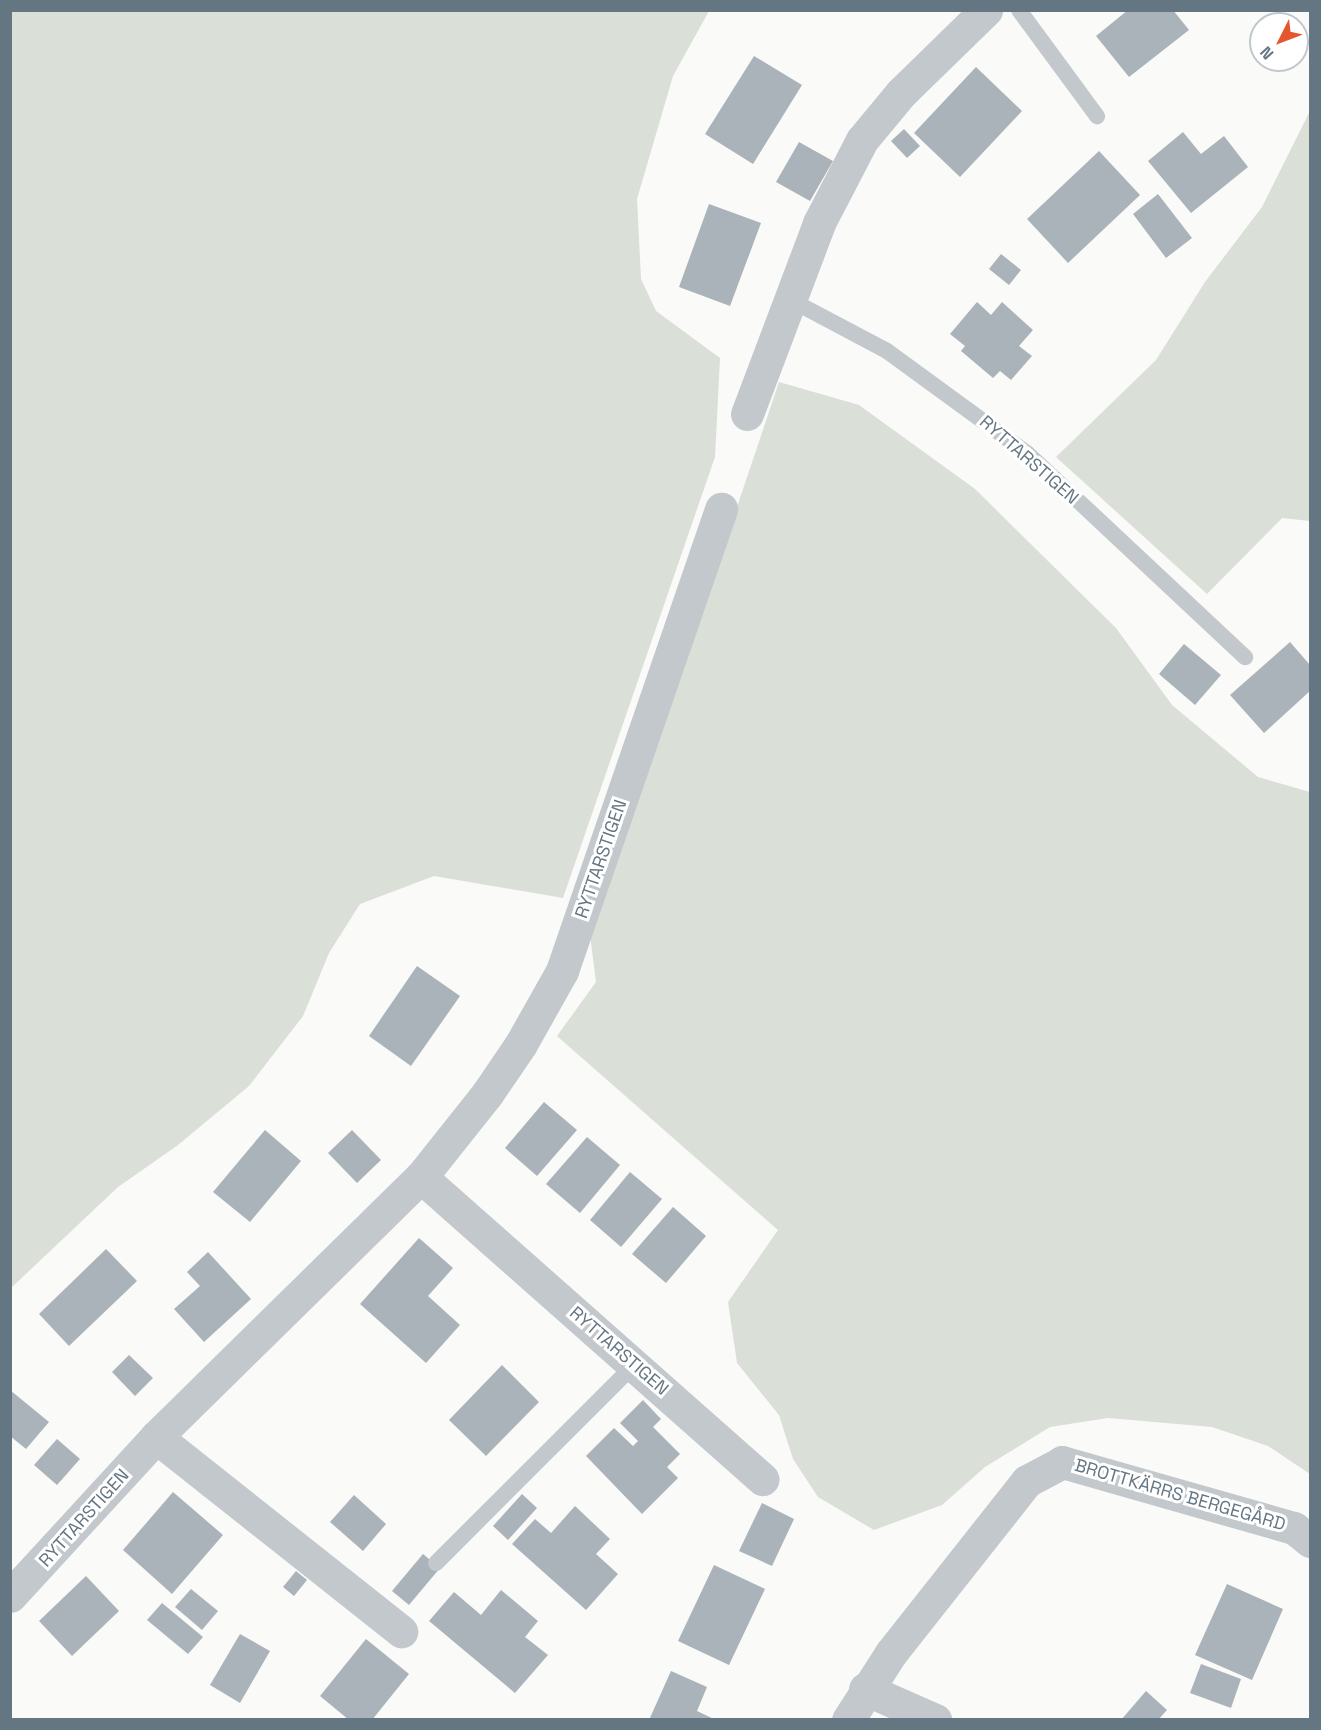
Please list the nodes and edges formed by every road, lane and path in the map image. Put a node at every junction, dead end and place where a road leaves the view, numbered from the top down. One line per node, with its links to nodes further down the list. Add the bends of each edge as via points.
1 (986, 10): 4 (street, via 901,93 862,140 819,223)
2 (1019, 10): 3 (lane)
3 (1097, 116)
4 (787, 298): 5 (street); 7 (lane, RYTTARSTIGEN, via 887,351 1019,446)
5 (747, 414)
6 (721, 509): 8 (street, RYTTARSTIGEN, via 562,971 488,1094)
7 (1245, 657)
8 (421, 1177): 9 (street, RYTTARSTIGEN); 10 (street, RYTTARSTIGEN)
9 (635, 1364): 11 (street, RYTTARSTIGEN); 13 (lane)
10 (156, 1437): 14 (street, RYTTARSTIGEN); 15 (street)
11 (762, 1479)
12 (1311, 1541): 16 (street, BROTTKÄRRS BERGEGÅRD, via 1294,1528 1062,1462 1027,1480)
13 (436, 1563)
14 (10, 1596)
15 (401, 1631)
16 (865, 1689): 17 (street, BROTTKÄRRS BERGEGÅRD); 18 (street)
17 (848, 1719)
18 (935, 1719)

